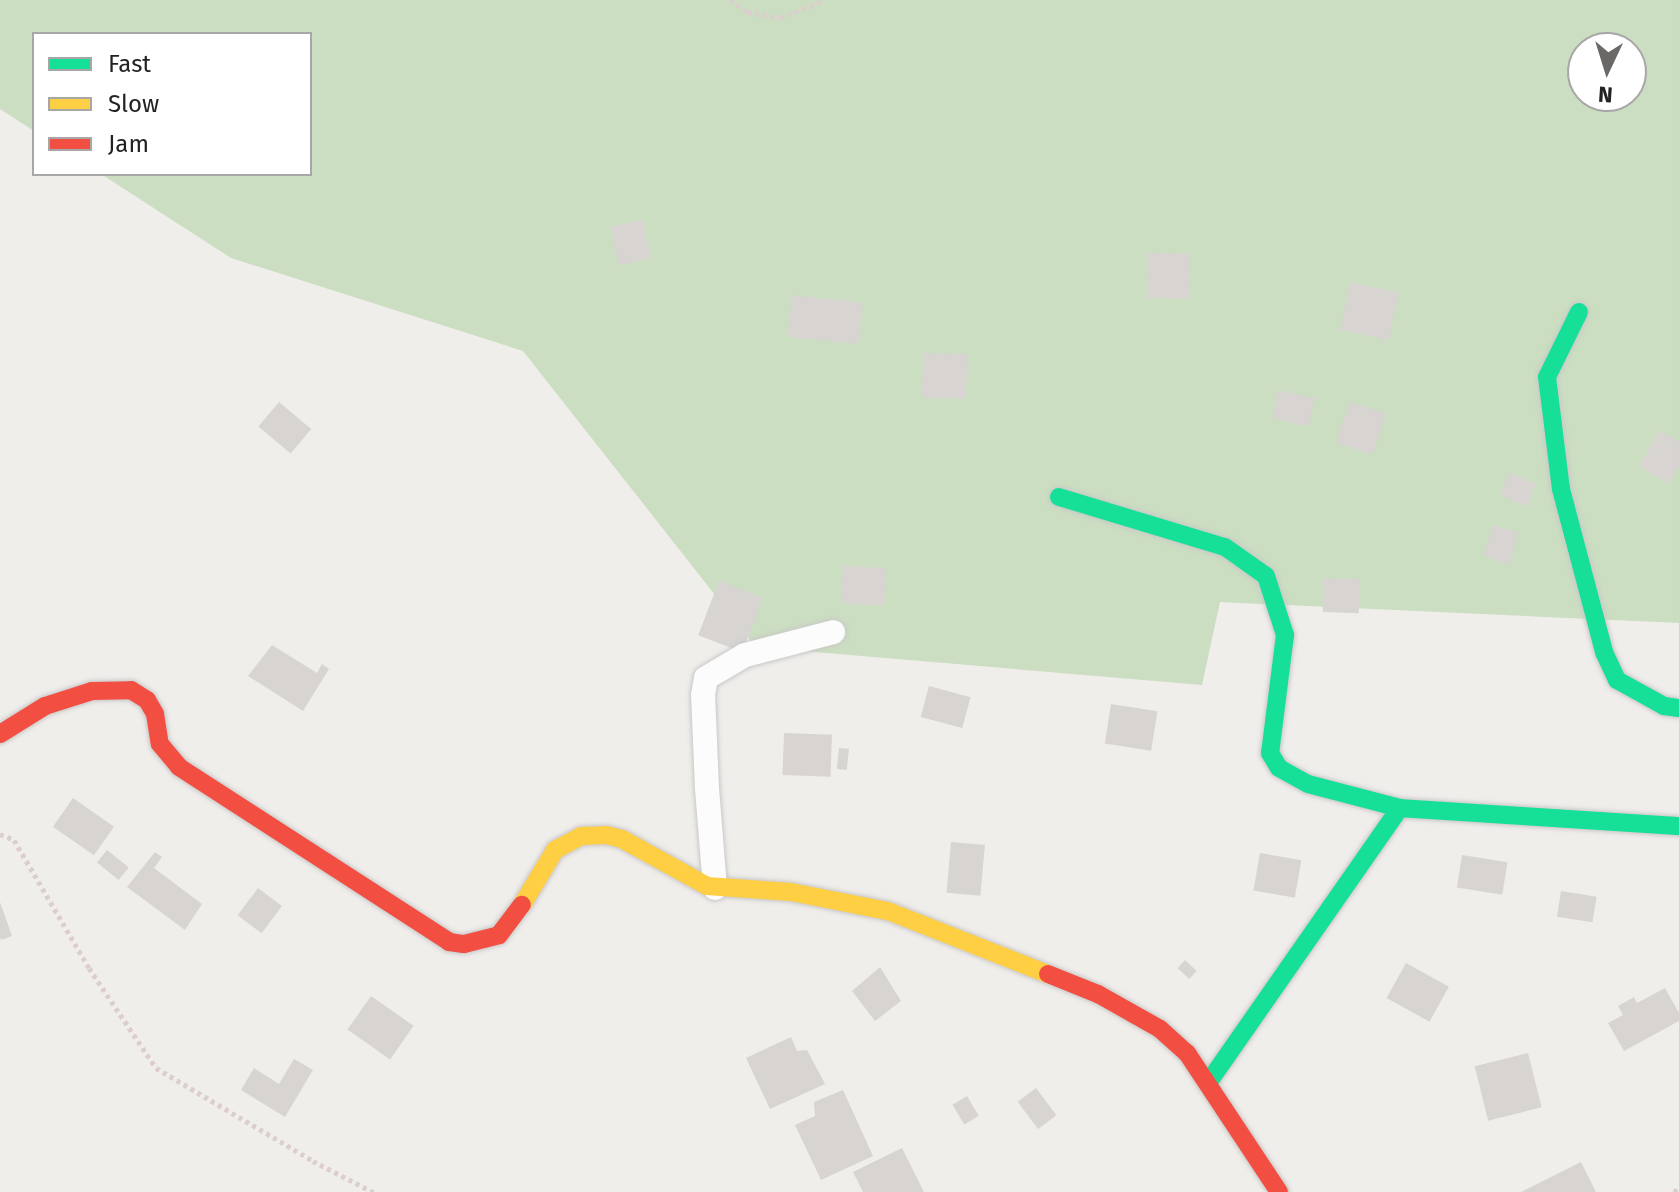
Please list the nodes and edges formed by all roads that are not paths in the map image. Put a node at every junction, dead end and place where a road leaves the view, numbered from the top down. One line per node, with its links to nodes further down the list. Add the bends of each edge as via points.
1 (1579, 312): 4 (street, via 1547,377 1561,489 1604,652 1617,680 1664,706)
2 (1059, 497): 6 (street, via 1225,547 1266,576 1285,635 1270,753 1279,768 1308,784)
3 (833, 632): 8 (street, via 745,655 706,678)
4 (1679, 708)
5 (0, 734): 8 (street, via 45,706 92,691 131,690 147,700 160,744 179,767 449,942 464,944 499,935 555,850 581,836 622,839)
6 (1400, 808): 7 (street); 9 (street)
7 (1679, 826)
8 (715, 888): 9 (street, via 844,900 984,946 1098,994 1160,1029 1187,1053)
9 (1208, 1083): 10 (street)
10 (1279, 1192)

